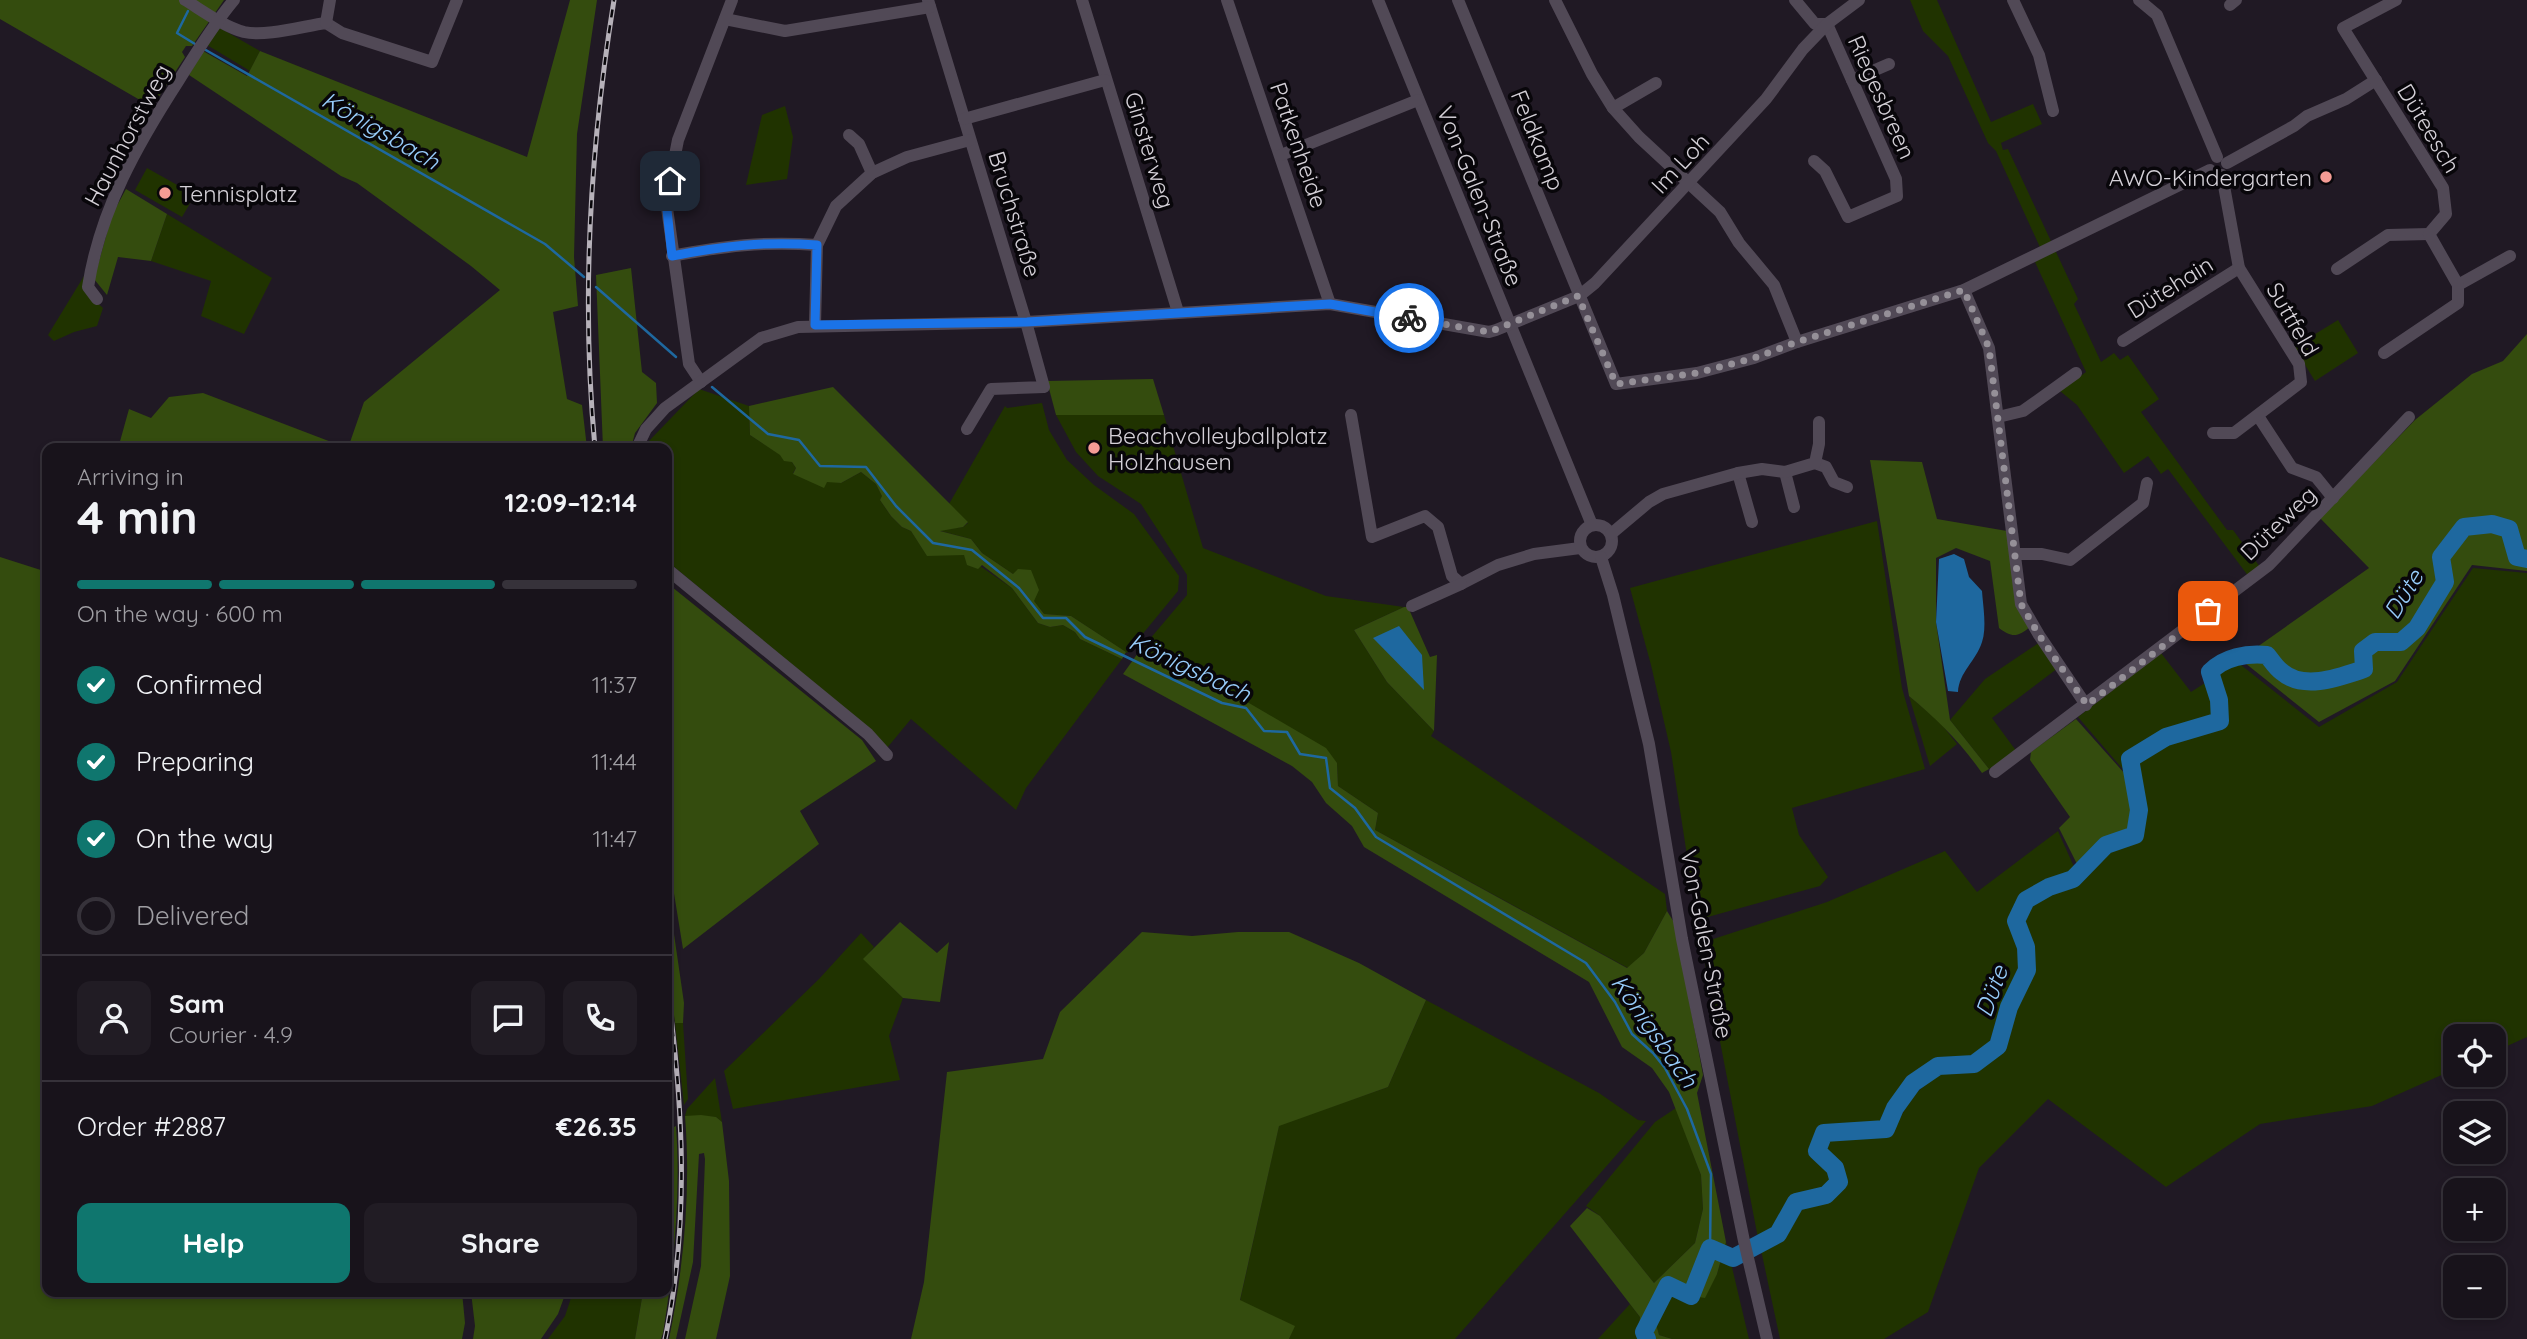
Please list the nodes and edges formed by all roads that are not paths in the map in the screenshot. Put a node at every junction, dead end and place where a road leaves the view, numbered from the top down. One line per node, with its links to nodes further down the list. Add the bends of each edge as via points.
1 (185, 0): 18 (street)
2 (234, 0): 18 (street, Haunhorstweg)
3 (330, 0): 19 (street)
4 (457, 0): 19 (street, via 432,62 342,33)
5 (732, 0): 17 (street)
6 (1082, 0): 22 (street, Ginsterweg)
7 (1227, 0): 32 (street, Patkenheide)
8 (1378, 0): 26 (street, Von-Galen-Straße)
9 (1458, 0): 45 (street, Feldkamp)
10 (1555, 0): 27 (street)
11 (1795, 0): 20 (street, Riegesbreen, via 1815,23)
12 (1859, 0): 20 (street, Im Loh)
13 (2012, 0): 28 (street, via 2039,55)
14 (2140, 0): 34 (street, Suttfeld, via 2157,16)
15 (2396, 0): 24 (street, Düteesch, via 2343,28)
16 (929, 4): 17 (street, via 785,31); 29 (street, Bruchstraße)
17 (724, 19): 39 (street, via 678,141 666,201)
18 (217, 20): 19 (street, via 245,32 262,33); 46 (street, Haunhorstweg, via 114,192 92,259 88,286)
19 (327, 23)
20 (1827, 24): 23 (street, Riegesbreen); 36 (street, Im Loh)
21 (1889, 64): 23 (street)
22 (1105, 80): 29 (street); 48 (street, Ginsterweg)
23 (1852, 80): 33 (street, Riegesbreen, via 1896,179 1897,196 1849,217 1825,171)
24 (2376, 80): 34 (street); 37 (street, Düteesch, via 2443,188 2446,214)
25 (1656, 83): 27 (street)
26 (1418, 100): 32 (street); 51 (street, Von-Galen-Straße)
27 (1613, 108): 36 (street)
28 (2053, 111)
29 (964, 119): 31 (street, Bruchstraße)
30 (849, 135): 35 (street, via 859,144)
31 (970, 140): 35 (street); 49 (street, Bruchstraße)
32 (1281, 155): 47 (street, Patkenheide)
33 (1814, 161)
34 (2219, 166): 41 (street, Suttfeld); 44 (street)
35 (872, 173): 38 (street, via 836,206)
36 (1689, 184): 45 (street, Im Loh); 53 (street, via 1720,212 1773,285)
37 (2429, 234): 42 (street, via 2388,235); 43 (street)
38 (817, 245): 39 (street, via 774,242); 50 (street)
39 (672, 256): 56 (street, via 689,364)
40 (2510, 256): 43 (street)
41 (2239, 268): 52 (street, Dütehain); 58 (street, Suttfeld, via 2299,364 2301,382)
42 (2337, 269)
43 (2458, 285): 54 (street, via 2458,303)
44 (1964, 290): 53 (street); 59 (street, via 1989,348)
45 (1578, 296): 51 (street, Im Loh); 53 (street, Feldkamp, via 1616,384 1697,373)
46 (97, 299)
47 (1330, 304): 48 (street, Im Loh); 51 (street, Im Loh, via 1489,332)
48 (1178, 312): 49 (street, Im Loh)
49 (1027, 322): 50 (street, Im Loh); 62 (street, Bruchstraße, via 1044,387 991,389)
50 (815, 325): 56 (street, Im Loh, via 761,338)
51 (1509, 325): 73 (street, Von-Galen-Straße)
52 (2123, 341)
53 (1797, 342)
54 (2384, 353)
55 (2076, 373): 59 (street, via 2023,411)
56 (701, 382): 64 (street, Im Loh, via 665,408)
57 (1350, 415): 79 (street, via 1372,537 1425,516 1438,527 1452,576)
58 (2258, 416): 63 (street, Suttfeld, via 2234,433); 70 (street, via 2292,468 2316,477)
59 (1998, 417): 76 (street)
60 (2409, 417): 70 (street, Düteweg)
61 (1819, 422): 65 (street)
62 (967, 429)
63 (2213, 433)
64 (639, 443)
65 (1815, 463): 66 (street); 69 (street, via 1826,467 1834,482)
66 (1785, 472): 67 (street); 71 (street)
67 (1738, 473): 72 (street); 74 (street, via 1663,494)
68 (2147, 483): 76 (street, via 2143,503 2070,560)
69 (1847, 486)
70 (2333, 498): 81 (street, Düteweg, via 2269,565)
71 (1794, 507)
72 (1752, 522)
73 (1592, 525): 74 (street); 75 (street, via 1583,530)
74 (1611, 534): 77 (street, via 1609,550)
75 (1580, 548): 77 (street, via 1593,558); 79 (street, via 1534,554 1498,565)
76 (2015, 555): 81 (street, via 2021,604)
77 (1601, 557): 84 (street, Von-Galen-Straße, via 1649,744 1682,939)
78 (672, 573): 82 (street, via 868,734)
79 (1461, 584): 80 (street)
80 (1412, 606)
81 (2087, 705): 83 (street, Düteweg)
82 (887, 755)
83 (1995, 772)
84 (1767, 1339)

